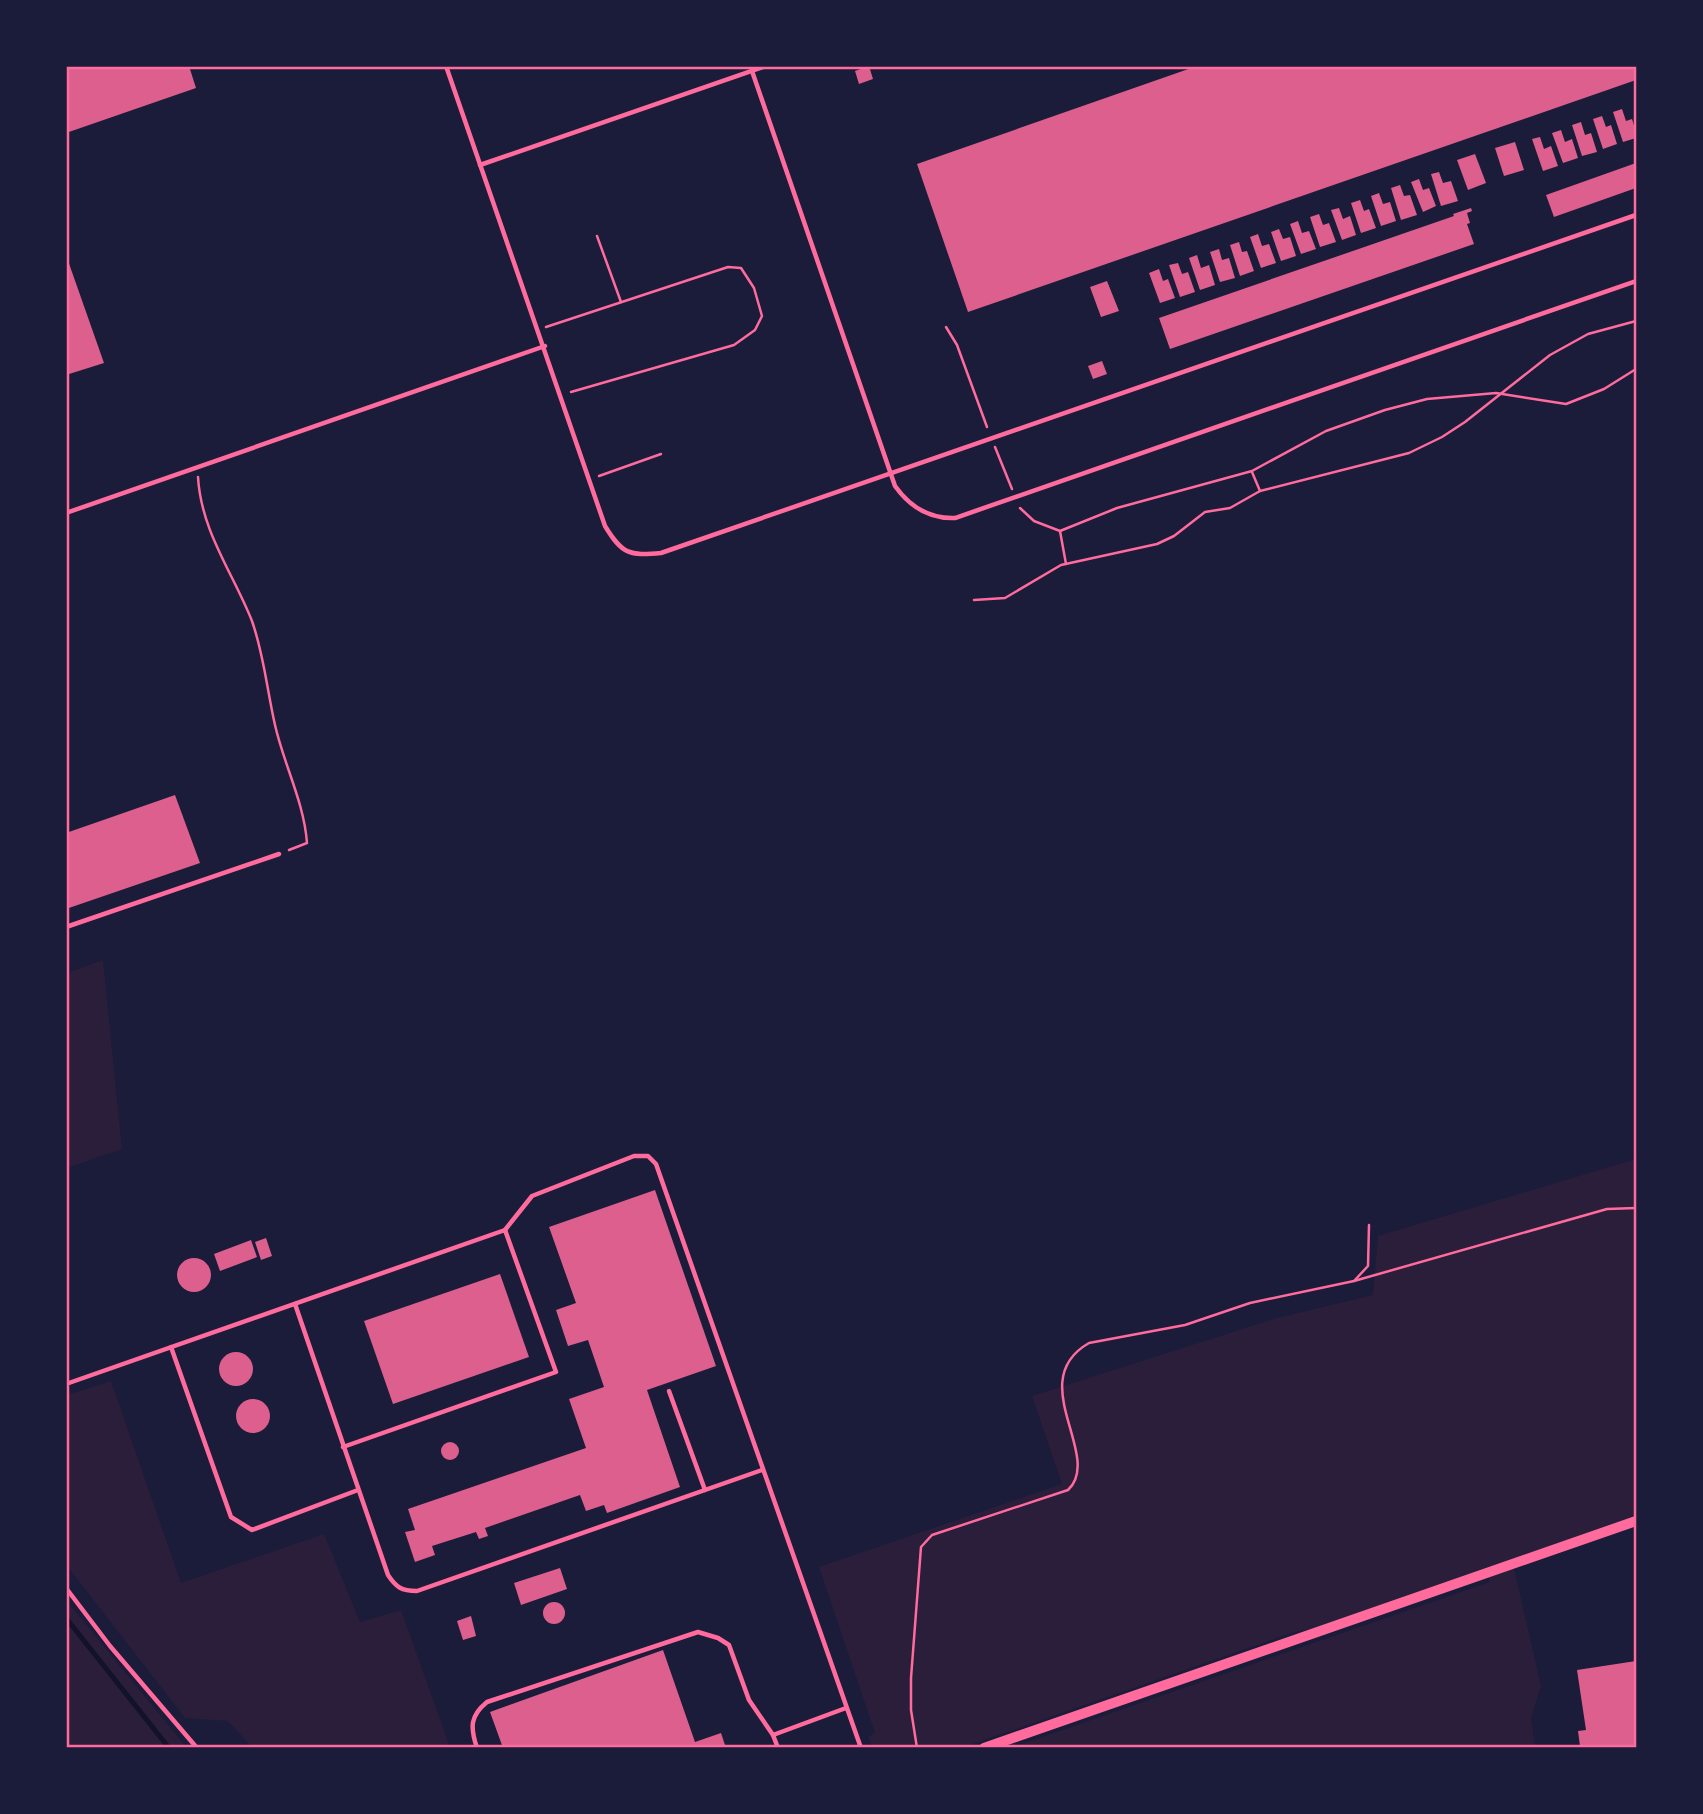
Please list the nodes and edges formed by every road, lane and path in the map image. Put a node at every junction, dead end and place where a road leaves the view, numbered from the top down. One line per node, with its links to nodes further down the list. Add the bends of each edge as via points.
1 (446, 66): 4 (lane)
2 (766, 66): 3 (lane)
3 (752, 71): 4 (lane); 20 (lane)
4 (480, 166): 11 (lane)
5 (1636, 215): 16 (lane)
6 (597, 236): 8 (path)
7 (1636, 281): 23 (lane)
8 (621, 302): 11 (path); 15 (path, via 728,267 741,268 754,288 762,316 755,330 734,345)
9 (1636, 321): 14 (path, via 1588,334 1550,355)
10 (946, 327): 16 (path)
11 (539, 329): 12 (lane)
12 (545, 346): 15 (lane); 18 (lane)
13 (1636, 369): 14 (path, via 1604,389 1566,404)
14 (1502, 394): 19 (path, via 1427,400 1384,410 1317,436); 22 (path, via 1442,438 1409,453)
15 (562, 395): 21 (lane)
16 (991, 438): 20 (lane); 23 (path)
17 (662, 454): 21 (path)
18 (198, 467): 24 (lane); 28 (path, via 206,523 251,621 275,725 305,820 307,843)
19 (1252, 471): 22 (path); 25 (path, via 1117,509)
20 (890, 473): 21 (lane, via 661,553 636,555 624,551 605,526); 23 (lane, via 901,495 937,519 955,519)
21 (589, 479)
22 (1260, 491): 26 (path, via 1230,508 1205,512 1157,544)
23 (1016, 497): 25 (path, via 1034,521)
24 (66, 513)
25 (1060, 531): 26 (path)
26 (1066, 564): 27 (path, via 1005,598)
27 (974, 600)
28 (279, 854): 29 (lane)
29 (66, 927)
30 (1636, 1208): 33 (path, via 1608,1209)
31 (1369, 1225): 33 (path, via 1368,1266)
32 (505, 1230): 34 (lane); 38 (lane, via 556,1372); 39 (lane, via 533,1196 634,1156 648,1156 656,1164)
33 (1354, 1281): 50 (path, via 1250,1303 1185,1325 1089,1343 1075,1351 1065,1365 1062,1383 1079,1468 1076,1482 1068,1490 932,1535 920,1546 911,1678)
34 (295, 1304): 35 (lane); 38 (lane)
35 (171, 1347): 36 (lane); 40 (lane, via 231,1517 252,1530)
36 (66, 1384)
37 (669, 1391): 41 (lane)
38 (343, 1447): 40 (lane)
39 (762, 1470): 41 (lane); 44 (lane)
40 (359, 1490): 41 (lane, via 388,1575 396,1587 417,1591)
41 (705, 1490)
42 (1636, 1521): 51 (street)
43 (66, 1588): 46 (lane)
44 (846, 1708): 45 (lane); 49 (lane)
45 (773, 1734): 47 (lane, via 749,1700 729,1645 698,1632 486,1702 472,1720); 48 (lane)
46 (197, 1748)
47 (477, 1748)
48 (778, 1748)
49 (861, 1748)
50 (917, 1748)
51 (984, 1748)

